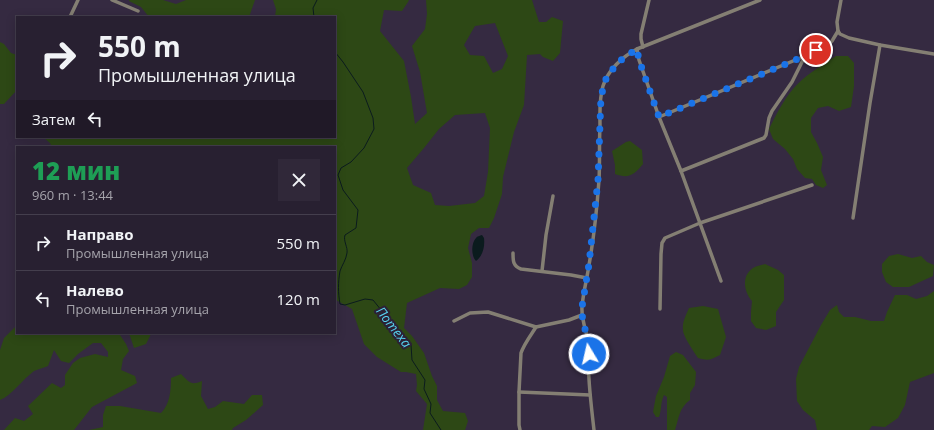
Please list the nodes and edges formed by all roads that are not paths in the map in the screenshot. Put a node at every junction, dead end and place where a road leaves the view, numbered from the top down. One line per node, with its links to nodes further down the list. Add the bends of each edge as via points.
1 (78, 0): 7 (street)
2 (112, 0): 6 (street)
3 (649, 0): 10 (street, via 641,34)
4 (760, 0): 10 (street)
5 (841, 0): 8 (street)
6 (138, 11)
7 (70, 16)
8 (838, 31): 9 (street, via 849,38); 13 (street, via 832,42)
9 (880, 45): 12 (street); 18 (street)
10 (643, 47): 11 (street)
11 (637, 49): 14 (street); 22 (street, via 617,63 606,79 601,96 598,180)
12 (934, 54)
13 (805, 56): 14 (street); 15 (street, via 792,82 772,111 764,138)
14 (659, 117): 15 (street)
15 (681, 171): 19 (street)
16 (812, 184): 19 (street)
17 (553, 196): 21 (street)
18 (853, 218)
19 (700, 223): 23 (street); 24 (street, via 663,240)
20 (513, 253): 21 (street, via 517,268)
21 (542, 271): 22 (street)
22 (587, 278): 25 (street)
23 (721, 281)
24 (660, 309)
25 (582, 315): 27 (street); 29 (street, via 588,343)
26 (454, 321): 27 (street, via 470,313 488,312)
27 (536, 327): 28 (street, via 521,353)
28 (519, 392): 29 (street); 30 (street)
29 (590, 395): 31 (street)
30 (520, 430)
31 (594, 430)

